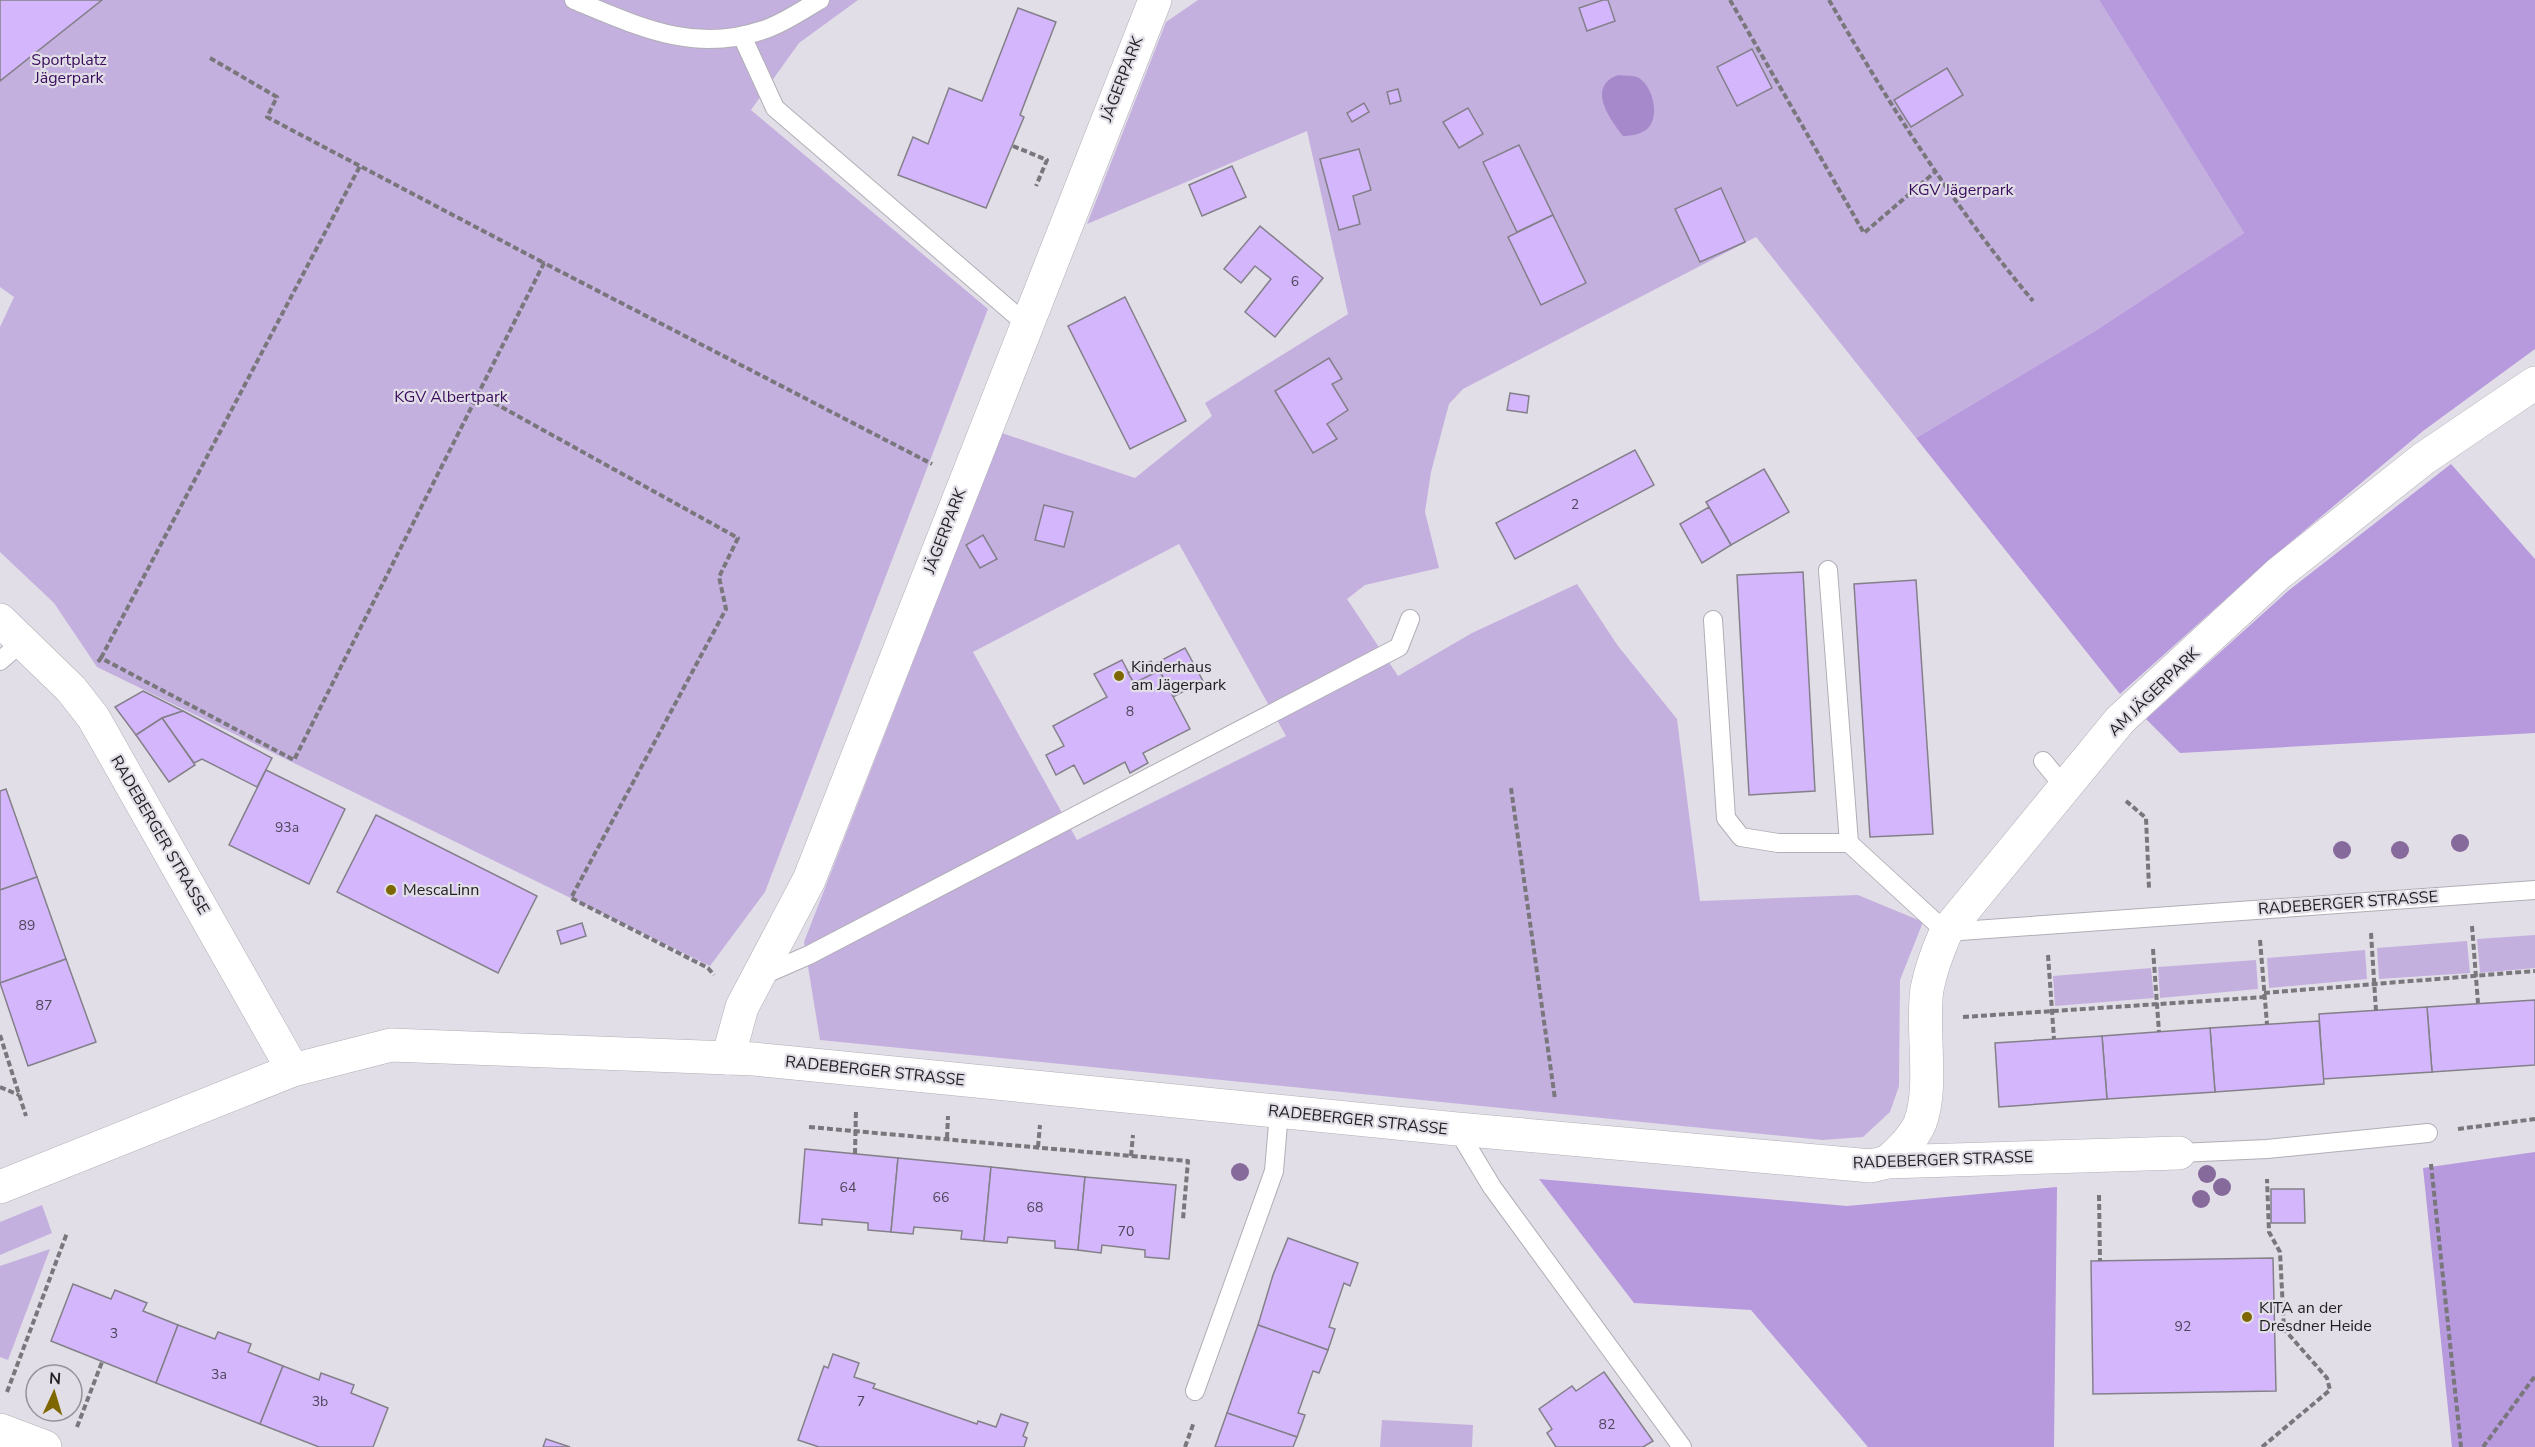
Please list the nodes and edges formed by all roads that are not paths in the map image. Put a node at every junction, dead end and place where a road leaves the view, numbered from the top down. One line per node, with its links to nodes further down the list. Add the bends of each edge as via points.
1 (574, 0): 4 (lane, via 652,32 701,41)
2 (820, 0): 4 (lane, via 766,30)
3 (1155, 0): 5 (street, JÄGERPARK)
4 (742, 36): 5 (lane, via 776,108)
5 (1026, 324): 16 (street, JÄGERPARK, via 809,880)
6 (2535, 382): 12 (street, AM JÄGERPARK, via 2423,459 2278,574 2120,720)
7 (1827, 570): 13 (lane)
8 (1410, 619): 16 (lane, via 1399,647 809,955)
9 (1713, 620): 13 (lane, via 1726,818 1741,837 1778,843)
10 (8, 641): 18 (street, RADEBERGER STRASSE, via 71,689 93,717)
11 (2043, 761): 12 (lane)
12 (2065, 788): 15 (street, AM JÄGERPARK)
13 (1849, 843): 15 (lane)
14 (2535, 890): 15 (lane, RADEBERGER STRASSE)
15 (1946, 932): 23 (street, AM JÄGERPARK, via 1927,990 1925,1095 1920,1123 1903,1148)
16 (759, 976): 17 (street, JÄGERPARK, via 742,1007)
17 (728, 1058): 18 (street, RADEBERGER STRASSE, via 391,1045); 19 (street, RADEBERGER STRASSE)
18 (293, 1070): 24 (street, RADEBERGER STRASSE)
19 (1279, 1112): 20 (street, RADEBERGER STRASSE); 25 (lane, via 1274,1171)
20 (1457, 1130): 23 (street, RADEBERGER STRASSE, via 1871,1166); 28 (lane, RADEBERGER STRASSE, via 1492,1186)
21 (2428, 1133): 22 (lane, via 2267,1149)
22 (2179, 1153): 23 (street, RADEBERGER STRASSE)
23 (1887, 1162)
24 (0, 1187)
25 (1195, 1391)
26 (2, 1414): 27 (street)
27 (59, 1442)
28 (1682, 1447)

